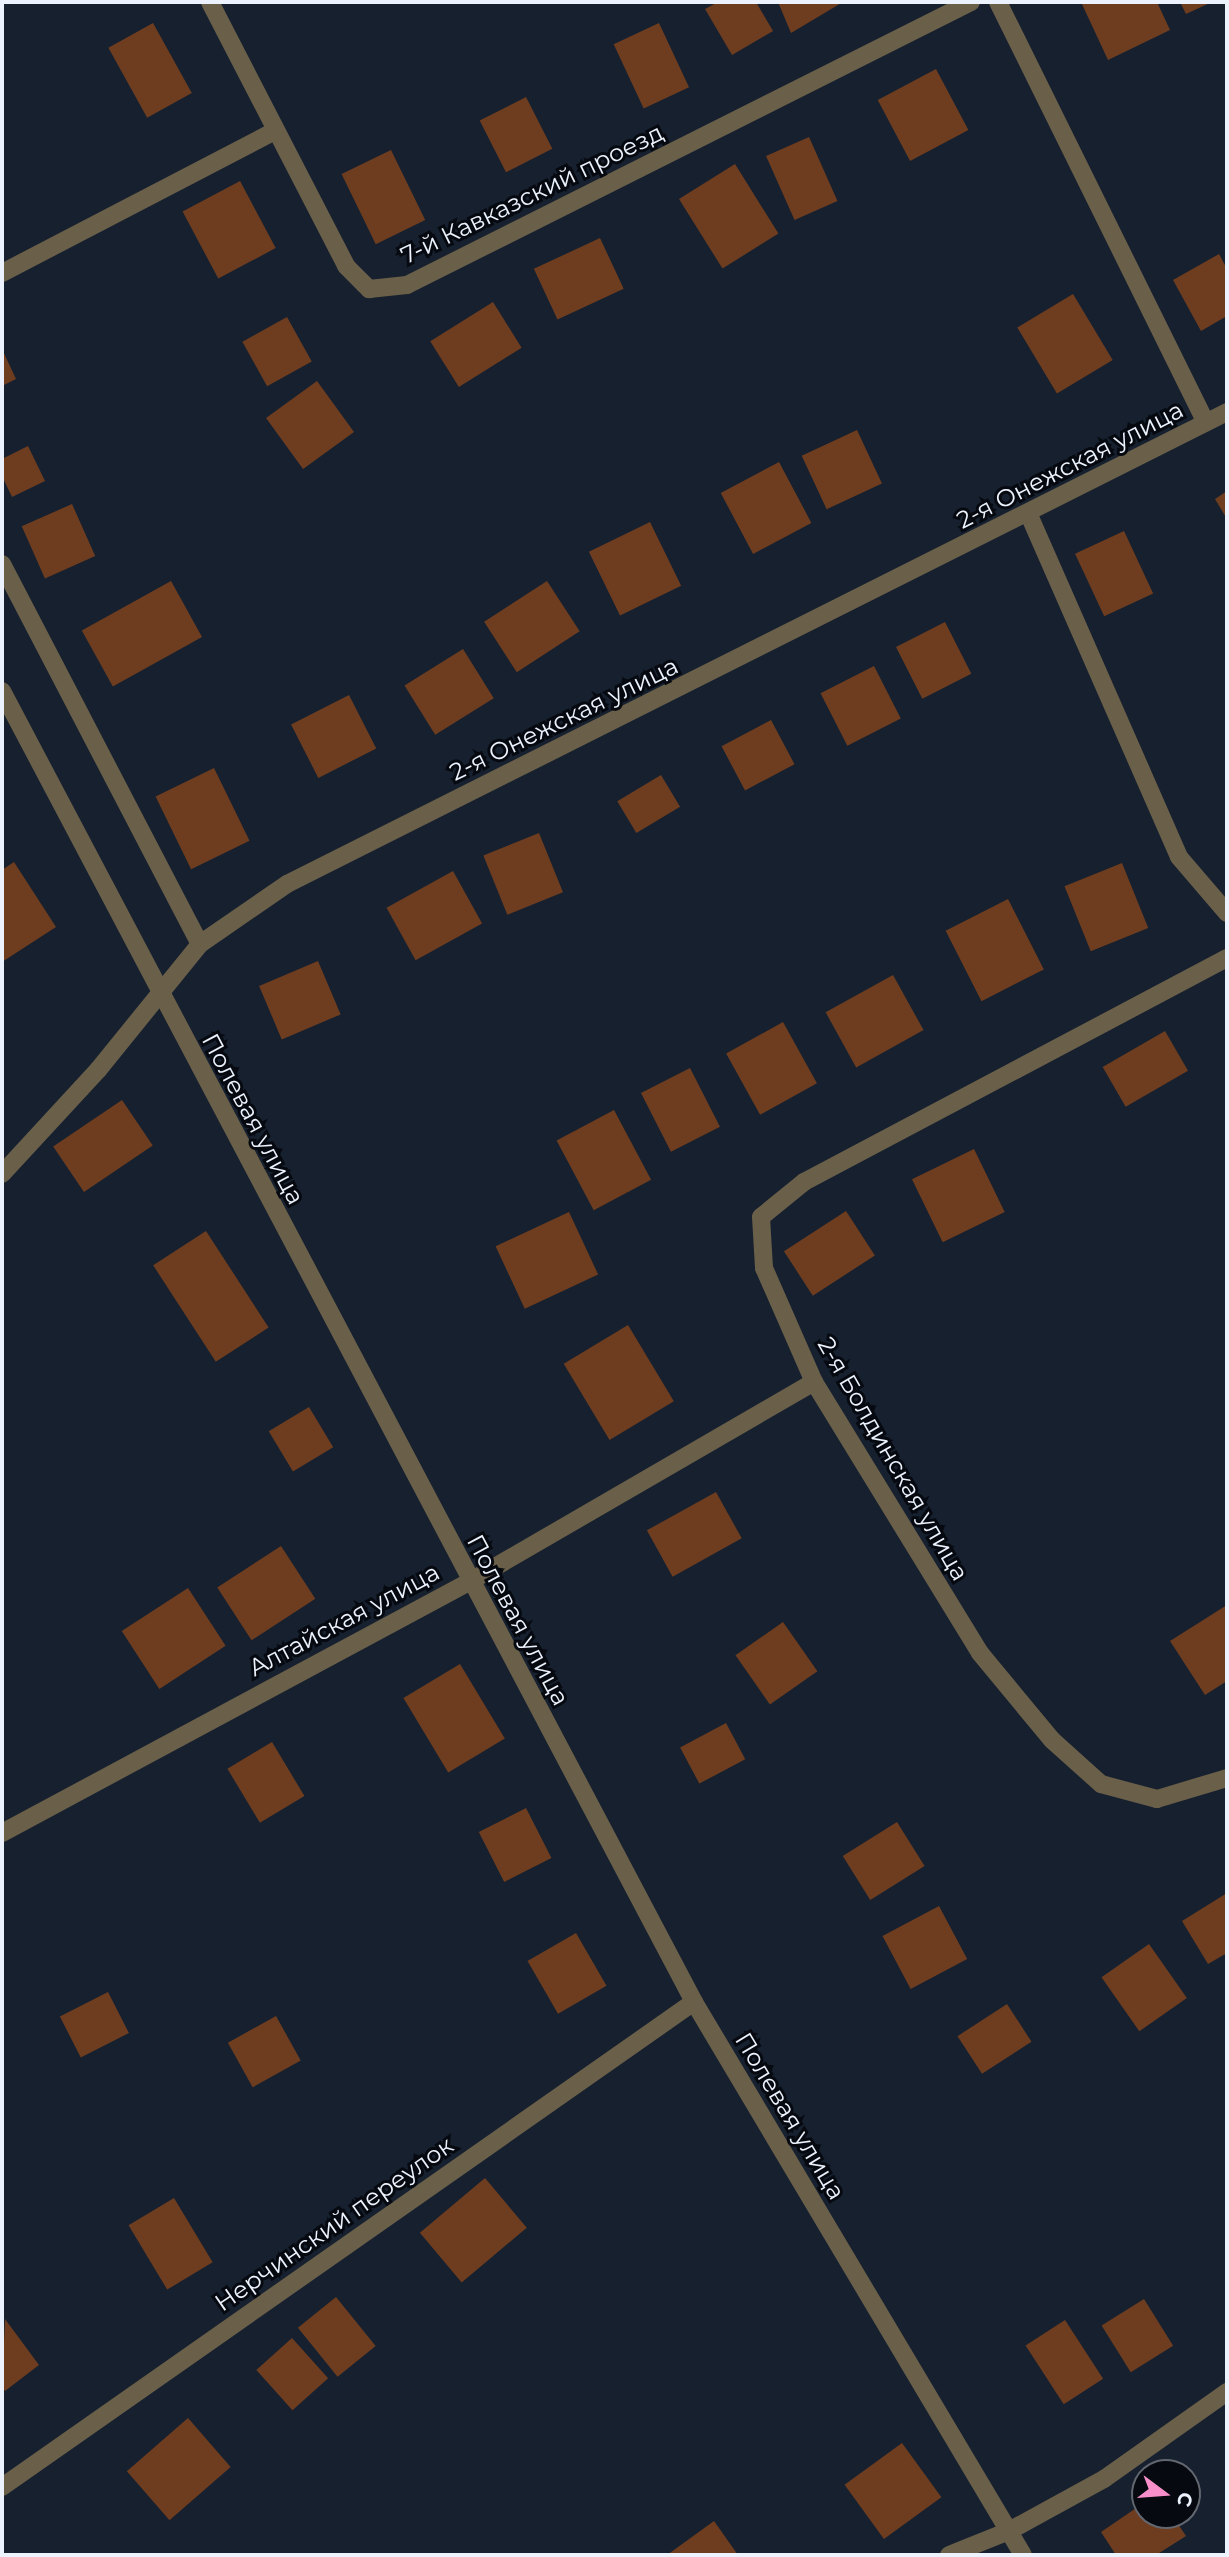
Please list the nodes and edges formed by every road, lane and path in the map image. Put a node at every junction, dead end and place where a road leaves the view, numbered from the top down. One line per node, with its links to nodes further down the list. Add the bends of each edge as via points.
1 (210, 2): 4 (street, 7-й Кавказский проезд)
2 (971, 2): 4 (street, 7-й Кавказский проезд, via 407,285 369,289 346,266)
3 (998, 2): 7 (street)
4 (275, 131): 5 (street)
5 (2, 274)
6 (1227, 412): 7 (street, 2-я Онежская улица)
7 (1206, 422): 8 (street, 2-я Онежская улица)
8 (1029, 515): 11 (street, via 1178,857); 12 (street, 2-я Онежская улица, via 287,884)
9 (2, 564): 12 (street)
10 (2, 691): 14 (street, Полевая улица)
11 (1227, 913)
12 (200, 944): 14 (street, 2-я Онежская улица)
13 (1227, 958): 16 (street, 2-я Болдинская улица, via 804,1182 761,1217 764,1268)
14 (160, 995): 15 (street, 2-я Онежская улица); 17 (street, Полевая улица)
15 (2, 1174)
16 (814, 1382): 17 (street, Алтайская улица); 18 (street, 2-я Болдинская улица, via 980,1653 1052,1740 1101,1784 1157,1799)
17 (469, 1582): 19 (street, Алтайская улица, via 180,1733); 20 (street, Полевая улица)
18 (1227, 1778)
19 (2, 1833)
20 (694, 2002): 22 (street, Нерчинский переулок); 23 (street, Полевая улица)
21 (1227, 2392): 23 (street, via 1104,2479)
22 (2, 2487)
23 (1009, 2531): 24 (street); 25 (street, Полевая улица)
24 (949, 2555)
25 (1023, 2555)

